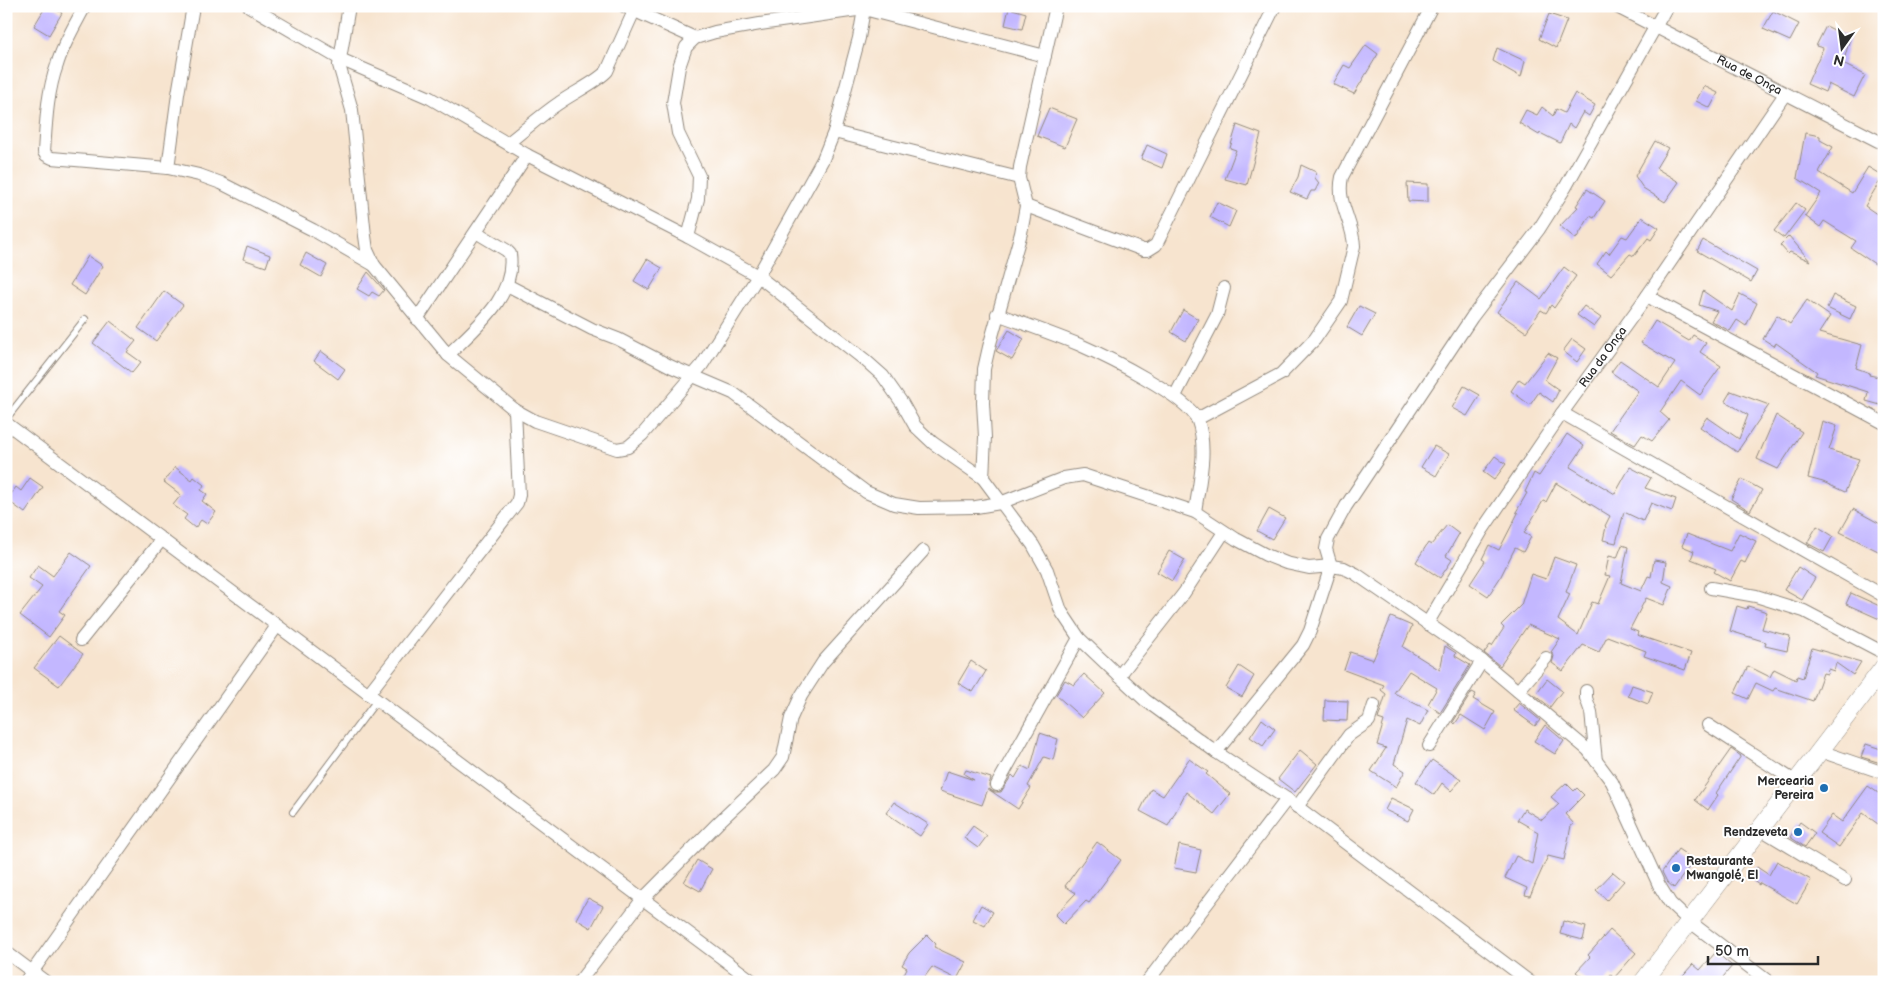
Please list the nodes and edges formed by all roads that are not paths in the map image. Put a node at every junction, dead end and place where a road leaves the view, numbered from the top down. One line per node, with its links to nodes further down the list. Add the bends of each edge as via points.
1 (85, 6): 21 (street, via 64,45 51,84 44,152 52,158)
2 (193, 6): 21 (street)
3 (249, 6): 15 (street)
4 (349, 6): 15 (street)
5 (1056, 6): 14 (street)
6 (1275, 6): 23 (street, via 1156,245 1143,250)
7 (1432, 6): 40 (street, via 1342,176 1339,194 1354,246 1341,301 1315,339 1281,374)
8 (1615, 6): 12 (street, Rua de Onça)
9 (1666, 6): 12 (street)
10 (633, 8): 13 (street); 18 (street, via 607,71)
11 (864, 8): 13 (street); 14 (street); 17 (street)
12 (1656, 28): 16 (street, Rua de Onça); 49 (street, via 1544,221 1472,317 1346,506 1328,538 1326,549)
13 (695, 38): 25 (street, via 686,47 678,66 673,103 678,133 699,176 698,199)
14 (1046, 56): 22 (street)
15 (340, 59): 18 (street, via 430,98); 26 (street, via 340,71 352,110 367,250)
16 (1785, 94): 19 (street, Rua de Onça); 30 (street, Rua da Onça)
17 (834, 132): 22 (street); 27 (street, via 823,159)
18 (508, 143): 20 (street)
19 (1884, 144)
20 (527, 155): 24 (street); 25 (street)
21 (168, 168): 26 (street, via 221,183)
22 (1019, 178): 23 (street)
23 (1026, 206): 31 (street)
24 (476, 232): 28 (street, via 510,254); 32 (street)
25 (688, 237): 27 (street)
26 (374, 265): 32 (street)
27 (758, 276): 35 (street); 43 (street, via 883,376 915,426 932,443)
28 (507, 284): 34 (street, via 499,301); 35 (street, via 592,329)
29 (1224, 288): 36 (street, via 1217,315)
30 (1647, 296): 38 (street, Rua da Onça); 42 (street)
31 (997, 314): 36 (street, via 1081,346); 43 (street, via 984,369)
32 (418, 318): 34 (street)
33 (85, 319): 39 (lane)
34 (448, 355): 37 (street)
35 (694, 375): 37 (street, via 628,447 617,449 600,444 535,421); 44 (street, via 738,396 866,492 894,504 935,508)
36 (1174, 396): 40 (street)
37 (515, 410): 63 (street, via 517,503)
38 (1562, 413): 51 (street); 52 (street, Rua da Onça, via 1483,529)
39 (6, 419)
40 (1197, 420): 45 (street, via 1203,448)
41 (6, 423): 47 (street)
42 (1884, 423)
43 (983, 478): 44 (street)
44 (1000, 503): 45 (street, via 1064,478 1084,475); 54 (street, via 1038,553 1061,612)
45 (1195, 512): 46 (street)
46 (1224, 532): 49 (street, via 1286,562 1309,568); 60 (street, via 1184,593)
47 (162, 540): 53 (street); 55 (street)
48 (923, 551): 77 (street, via 823,662 790,718 783,757 774,770)
49 (1331, 566): 52 (street, via 1356,574); 68 (street, via 1303,645)
50 (1711, 588): 56 (street, via 1756,596 1804,612)
51 (1884, 596)
52 (1426, 624): 58 (street)
53 (278, 626): 63 (street); 80 (street)
54 (1079, 638): 60 (street); 72 (street)
55 (81, 640)
56 (1884, 653)
57 (1546, 658): 61 (street)
58 (1482, 661): 61 (street); 66 (street)
59 (1884, 667): 67 (main road)
60 (1118, 676): 68 (street)
61 (1518, 691): 69 (street, via 1588,750)
62 (1586, 691): 69 (street)
63 (373, 697): 74 (lane); 77 (street)
64 (1374, 705): 73 (street, via 1369,722 1349,735)
65 (1708, 725): 71 (street)
66 (1429, 746)
67 (1820, 750): 70 (street); 71 (main road)
68 (1216, 752): 73 (street)
69 (1596, 761): 78 (street, via 1612,782 1659,885 1670,903)
70 (1884, 773)
71 (1796, 782): 75 (main road)
72 (997, 785)
73 (1292, 803): 84 (street); 85 (street)
74 (293, 812)
75 (1759, 828): 76 (street); 78 (main road)
76 (1845, 880)
77 (642, 900): 82 (street); 83 (street)
78 (1689, 920): 86 (main road); 87 (street)
79 (6, 952): 80 (street)
80 (29, 976): 81 (street)
81 (46, 982)
82 (579, 982)
83 (754, 982)
84 (1147, 982)
85 (1530, 982)
86 (1643, 982)
87 (1769, 982)

